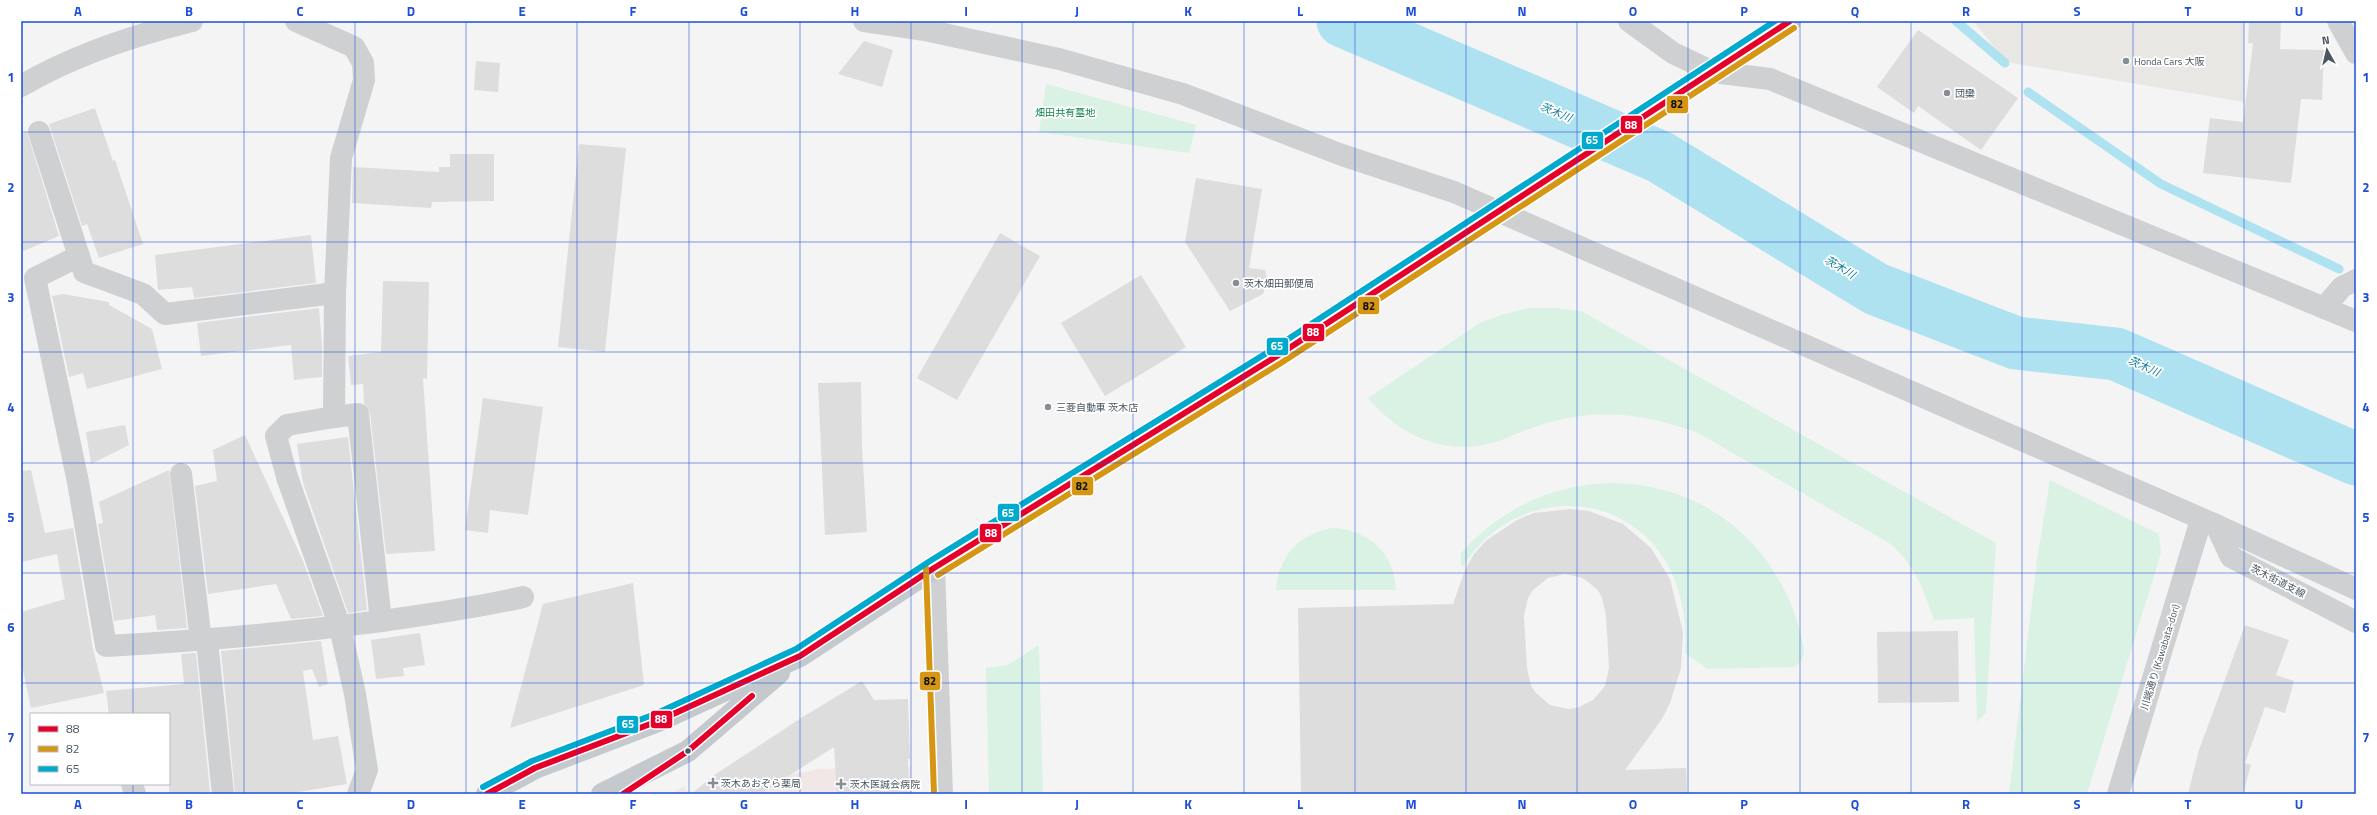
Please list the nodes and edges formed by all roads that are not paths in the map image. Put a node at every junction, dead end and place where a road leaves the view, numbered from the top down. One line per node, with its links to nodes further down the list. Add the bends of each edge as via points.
1 (192, 21): 9 (street, via 153,31 88,55 45,72)
2 (296, 21): 14 (street, via 354,47 363,63 364,80 341,158)
3 (864, 21): 11 (street, via 925,30 1059,59 1183,94 1342,155 1454,192)
4 (1629, 21): 8 (street, via 1673,54)
5 (1790, 21): 8 (highway)
6 (2338, 21): 7 (street)
7 (2356, 53)
8 (1713, 72): 11 (highway); 15 (street, via 1770,79)
9 (21, 86)
10 (39, 132): 12 (street)
11 (1499, 211): 19 (street, via 1544,233); 20 (highway, via 1277,356)
12 (79, 256): 14 (street, via 84,272 143,294 165,314); 26 (street, via 35,278 78,482 106,646)
13 (2356, 280): 15 (street, via 2342,287)
14 (335, 293): 17 (street)
15 (2324, 308): 16 (street)
16 (2356, 321)
17 (334, 417): 23 (street, via 358,414); 25 (street, via 287,425 276,436 287,477)
18 (181, 474): 26 (street)
19 (2208, 522): 21 (street); 24 (street, 茨木街道支線, via 2231,557); 35 (street, 川端通り (Kawabata-dori))
20 (934, 568): 27 (highway); 34 (street)
21 (2356, 589)
22 (523, 597): 23 (street, via 473,609)
23 (381, 621): 25 (street)
24 (2356, 622)
25 (340, 626): 26 (street); 30 (street, via 355,694 367,770)
26 (204, 641): 29 (street)
27 (800, 656): 28 (highway); 31 (highway, via 658,721 535,768)
28 (688, 751): 32 (highway); 33 (highway)
29 (223, 794)
30 (358, 794)
31 (487, 794)
32 (602, 794)
33 (624, 794)
34 (942, 794)
35 (2118, 794)

